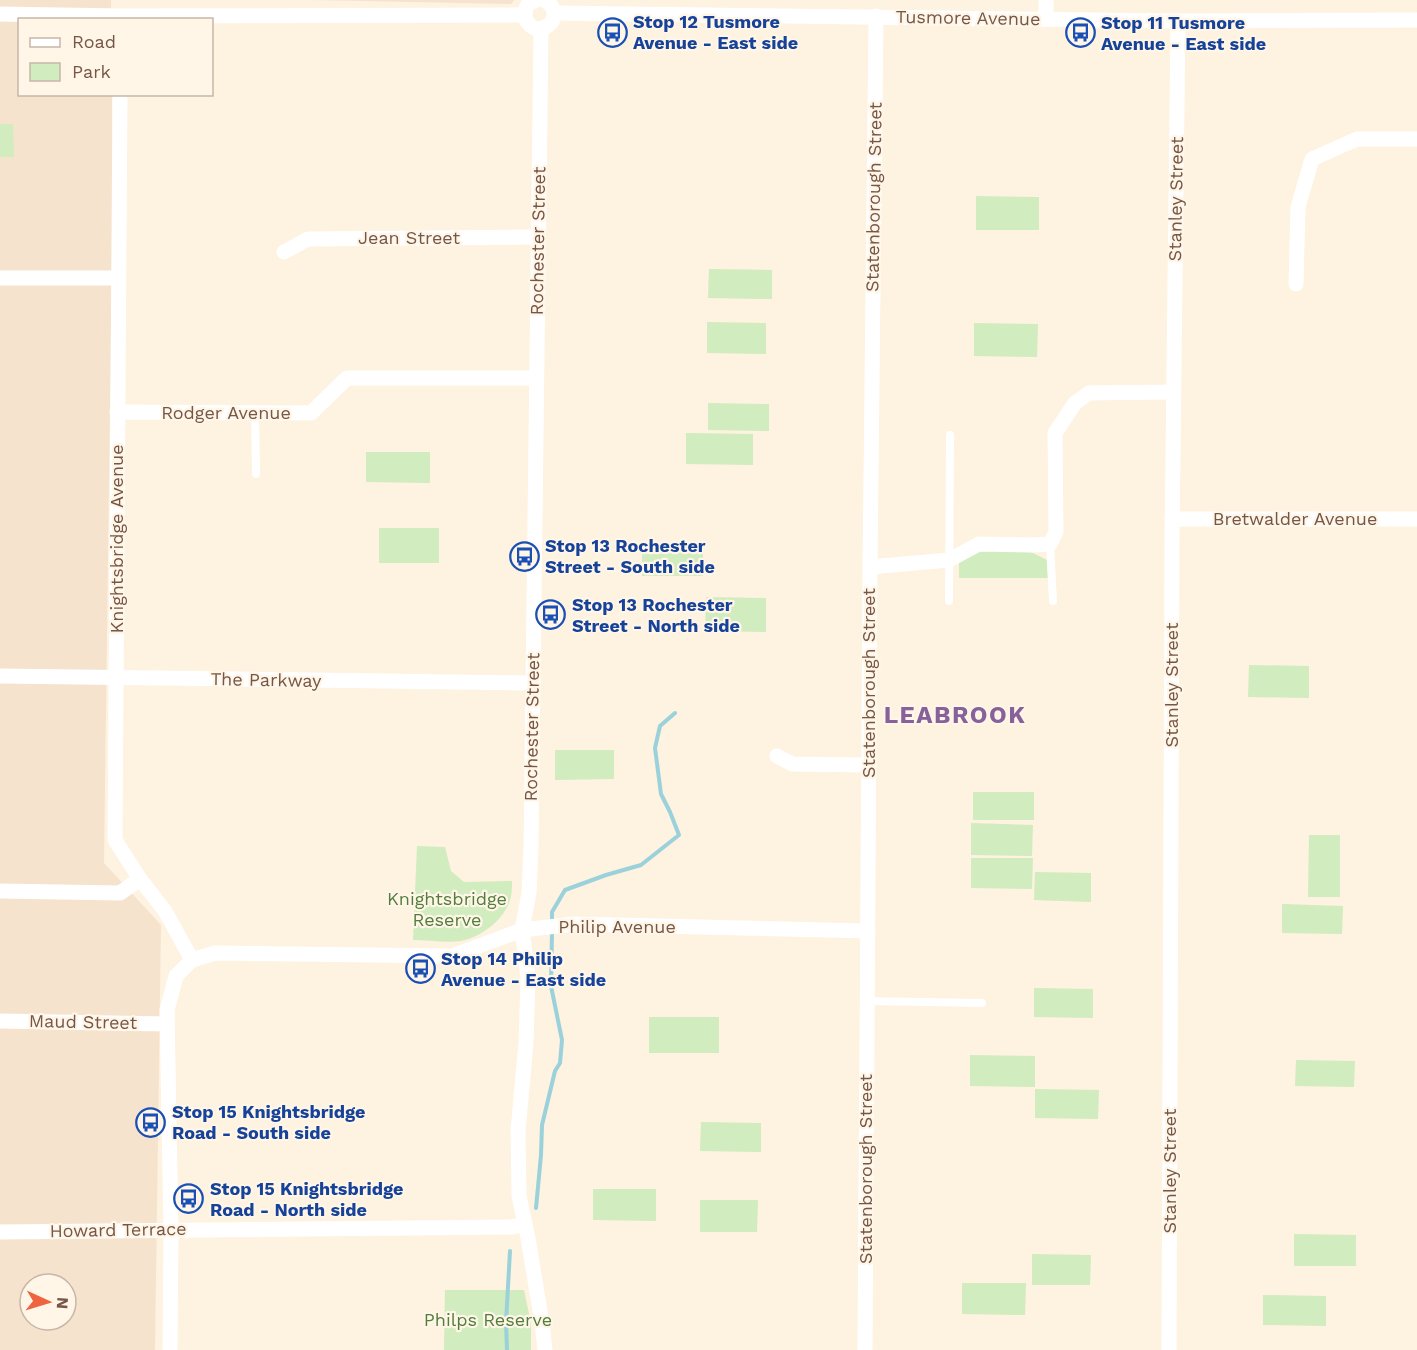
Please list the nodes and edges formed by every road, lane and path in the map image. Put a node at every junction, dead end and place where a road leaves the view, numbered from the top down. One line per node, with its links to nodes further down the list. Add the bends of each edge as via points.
1 (536, 0): 6 (street, via 528,4)
2 (544, 0): 4 (street, via 551,4)
3 (1046, 0): 9 (street)
4 (554, 13): 7 (street, Tusmore Avenue); 12 (street, via 549,25)
5 (0, 14): 8 (street)
6 (525, 15): 8 (street); 12 (street, via 530,25)
7 (876, 16): 9 (street, Tusmore Avenue); 30 (street, Statenborough Street)
8 (120, 18)
9 (1046, 18): 11 (street, Tusmore Avenue)
10 (1417, 20): 11 (street, Tusmore Avenue)
11 (1178, 21): 21 (street, Stanley Street)
12 (541, 29): 15 (street, Rochester Street)
13 (120, 96): 18 (street, Knightsbridge Avenue)
14 (1417, 139): 19 (street, via 1357,139 1312,159 1298,207)
15 (537, 237): 16 (street, Jean Street, via 309,238); 20 (street, Rochester Street)
16 (284, 252)
17 (0, 278): 18 (street)
18 (118, 278): 22 (street, Knightsbridge Avenue)
19 (1296, 284)
20 (536, 378): 23 (street, Rodger Avenue, via 347,378 311,413); 35 (street, Rochester Street)
21 (1174, 392): 26 (street, Stanley Street); 28 (street, via 1089,393 1075,403 1055,432 1056,532)
22 (117, 412): 23 (street, Rodger Avenue); 34 (street, Knightsbridge Avenue)
23 (255, 413): 25 (lane)
24 (950, 435): 29 (lane)
25 (256, 474)
26 (1173, 519): 27 (street, Bretwalder Avenue); 53 (street, Stanley Street)
27 (1417, 519)
28 (1050, 544): 29 (street, via 979,544); 32 (lane)
29 (949, 560): 30 (street); 31 (lane)
30 (870, 567): 37 (street, Statenborough Street)
31 (949, 601)
32 (1053, 601)
33 (0, 676): 34 (street, The Parkway)
34 (116, 678): 35 (street, The Parkway); 38 (street, Knightsbridge Avenue, via 115,840)
35 (533, 683): 40 (street, Rochester Street, via 529,894)
36 (777, 756): 37 (street, via 792,764)
37 (869, 765): 41 (street, Statenborough Street)
38 (140, 879): 39 (street, via 120,893); 42 (street, Knightsbridge Avenue, via 165,911)
39 (0, 891)
40 (522, 930): 41 (street, Philip Avenue, via 575,924); 42 (street, Philip Avenue, via 452,956 215,953); 47 (street, Rochester Street, via 528,978 518,1131 519,1196)
41 (868, 931): 43 (street, Statenborough Street)
42 (192, 960): 46 (street, via 176,976)
43 (867, 1001): 44 (lane); 52 (street, Statenborough Street)
44 (982, 1003)
45 (0, 1021): 46 (street, Maud Street)
46 (167, 1023): 48 (street)
47 (524, 1224): 48 (street, Howard Terrace); 51 (street, Rochester Street)
48 (171, 1230): 49 (street, Howard Terrace); 50 (street)
49 (0, 1232)
50 (170, 1350)
51 (545, 1350)
52 (865, 1350)
53 (1169, 1350)

